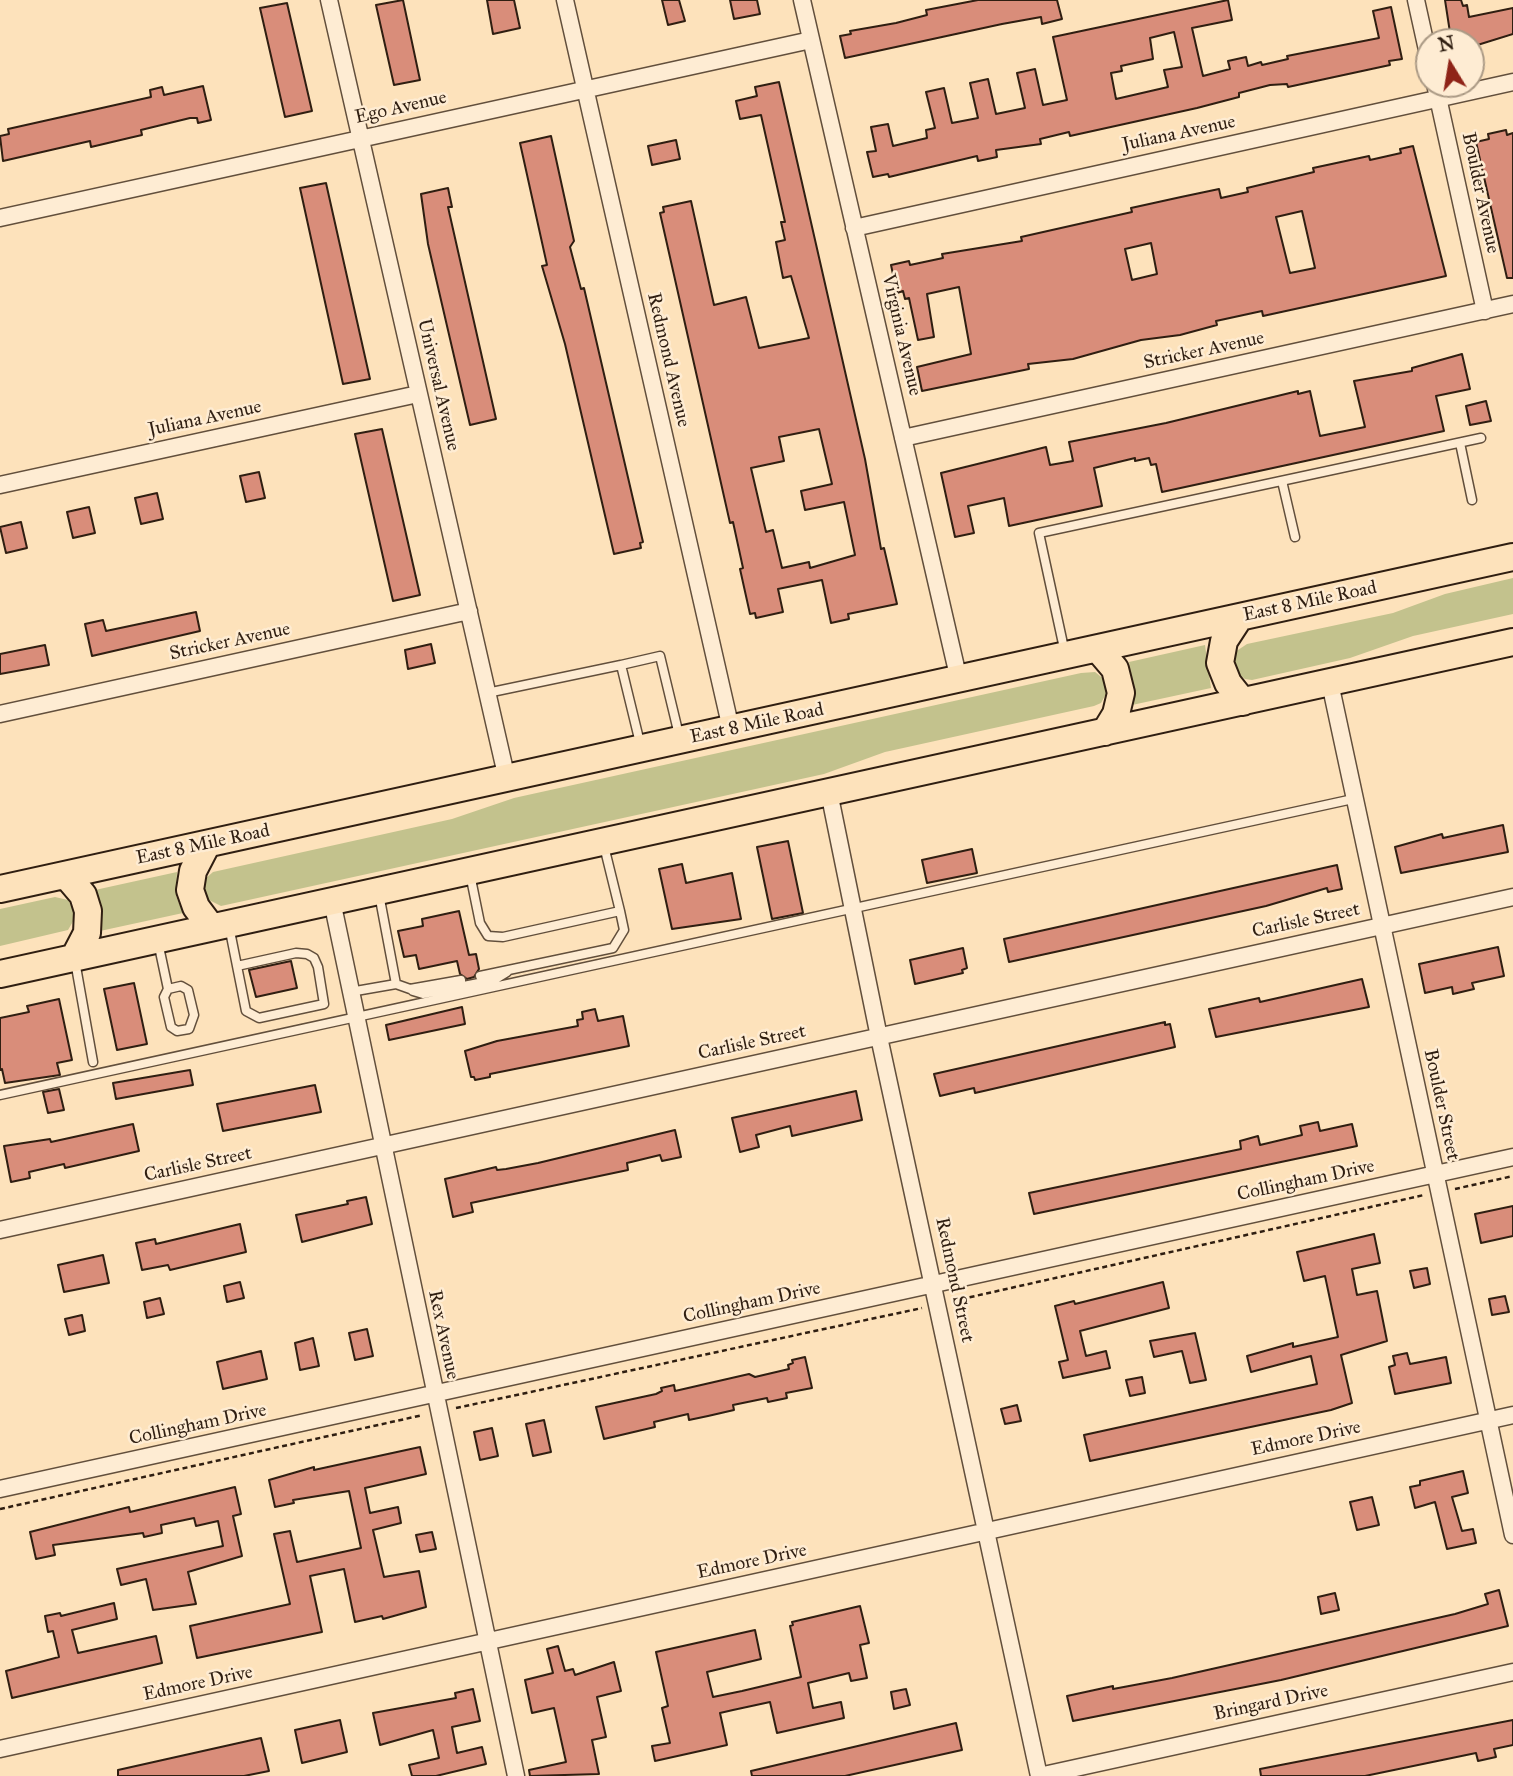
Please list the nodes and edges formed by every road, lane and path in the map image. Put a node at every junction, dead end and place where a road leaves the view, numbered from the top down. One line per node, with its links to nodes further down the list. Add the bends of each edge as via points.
1 (328, 0): 12 (street, Universal Avenue)
2 (565, 0): 9 (street, Redmond Avenue)
3 (802, 0): 6 (street, Virginia Avenue)
4 (1416, 0): 5 (street)
5 (1422, 28)
6 (811, 40): 9 (street, Ego Avenue); 14 (street, Virginia Avenue)
7 (1513, 82): 8 (street, Juliana Avenue)
8 (1485, 86)
9 (585, 88): 12 (street, Ego Avenue); 37 (street, Redmond Avenue)
10 (1415, 97): 14 (street, Juliana Avenue)
11 (1437, 98): 16 (street, Boulder Avenue)
12 (361, 139): 13 (street, Ego Avenue); 17 (street, Universal Avenue)
13 (0, 218)
14 (854, 228): 18 (street, Virginia Avenue)
15 (1513, 304): 16 (street, Stricker Avenue)
16 (1485, 311): 18 (street, Stricker Avenue)
17 (418, 394): 22 (street, Juliana Avenue); 26 (street, Universal Avenue)
18 (903, 438): 32 (street, Virginia Avenue)
19 (1481, 438): 20 (lane)
20 (1460, 443): 21 (lane); 23 (lane)
21 (1282, 481): 24 (lane); 30 (lane, via 1039,533)
22 (0, 485)
23 (1472, 500)
24 (1295, 537)
25 (1513, 558): 27 (highway, East 8 Mile Road)
26 (469, 611): 34 (street, Universal Avenue); 36 (street, Stricker Avenue)
27 (1239, 618): 29 (highway, East 8 Mile Road); 35 (highway, via 1224,641 1220,663)
28 (1513, 642): 33 (highway)
29 (1098, 649): 30 (highway, East 8 Mile Road); 38 (highway, via 1115,669 1121,693)
30 (1066, 656): 32 (highway, East 8 Mile Road)
31 (621, 665): 34 (lane); 39 (lane, via 660,656); 40 (lane)
32 (959, 680): 37 (highway, East 8 Mile Road)
33 (1330, 683): 35 (highway); 43 (street, Boulder Street)
34 (487, 694): 41 (street, Universal Avenue)
35 (1243, 702): 38 (highway)
36 (0, 714)
37 (731, 729): 39 (highway, East 8 Mile Road)
38 (1105, 732): 42 (highway)
39 (680, 741): 40 (highway, East 8 Mile Road)
40 (642, 749): 41 (highway, East 8 Mile Road)
41 (507, 779): 45 (highway, East 8 Mile Road)
42 (829, 792): 44 (highway); 52 (street, Redmond Street)
43 (1353, 799): 52 (lane); 55 (street, Boulder Street)
44 (603, 842): 46 (highway); 53 (lane)
45 (207, 844): 47 (highway, East 8 Mile Road); 54 (highway, via 193,870 190,890 196,907)
46 (469, 871): 49 (highway); 53 (lane, via 480,923 488,936 503,937)
47 (66, 875): 48 (highway, East 8 Mile Road); 57 (highway, via 83,895 88,911 87,933)
48 (0, 889)
49 (378, 891): 51 (highway); 63 (lane)
50 (1513, 897): 55 (street, Carlisle Street)
51 (332, 901): 54 (highway); 66 (street, Rex Avenue)
52 (852, 908): 67 (lane); 68 (street, Redmond Street)
53 (620, 911): 59 (lane, via 624,930 613,948)
54 (220, 925): 56 (highway); 58 (lane)
55 (1381, 926): 68 (street, Carlisle Street); 73 (street, Boulder Street)
56 (157, 939): 57 (highway); 64 (lane)
57 (74, 958): 60 (highway); 69 (lane)
58 (237, 966): 58 (lane, via 246,1011 259,1018 324,1004 314,958 307,954)
59 (511, 970): 61 (lane); 65 (lane, via 494,980 423,995)
60 (0, 974)
61 (480, 976)
62 (461, 980): 65 (lane)
63 (396, 984): 65 (lane); 66 (lane)
64 (168, 989): 64 (lane, via 164,997 171,1027 189,1029 194,1015 188,990 181,986)
65 (410, 989)
66 (350, 992): 67 (street, Rex Avenue)
67 (355, 1017): 70 (lane); 71 (street, Rex Avenue)
68 (878, 1037): 71 (street, Carlisle Street); 77 (street, Redmond Street)
69 (93, 1062)
70 (0, 1095)
71 (382, 1146): 76 (street, Carlisle Street); 79 (street, Rex Avenue)
72 (1513, 1157): 73 (street, Collingham Drive)
73 (1434, 1174): 75 (street, Boulder Street); 77 (street, Collingham Drive)
74 (1513, 1176): 75 (path)
75 (1439, 1192): 78 (path); 82 (street, Boulder Street)
76 (0, 1230)
77 (934, 1285): 78 (street, Redmond Street); 79 (street, Collingham Drive)
78 (937, 1304): 80 (path); 85 (street, Redmond Street)
79 (435, 1394): 80 (street, Rex Avenue); 83 (street, Collingham Drive)
80 (438, 1412): 84 (path); 87 (street, Rex Avenue)
81 (1513, 1415): 82 (street, Edmore Drive)
82 (1486, 1421): 85 (street, Edmore Drive); 86 (street, Boulder Street)
83 (0, 1489)
84 (0, 1509)
85 (985, 1532): 87 (street, Edmore Drive); 91 (street, Redmond Street)
86 (1513, 1535)
87 (488, 1642): 89 (street, Edmore Drive); 90 (street, Rex Avenue)
88 (1513, 1672): 91 (street, Bringard Drive)
89 (0, 1749)
90 (516, 1776)
91 (1039, 1776)

